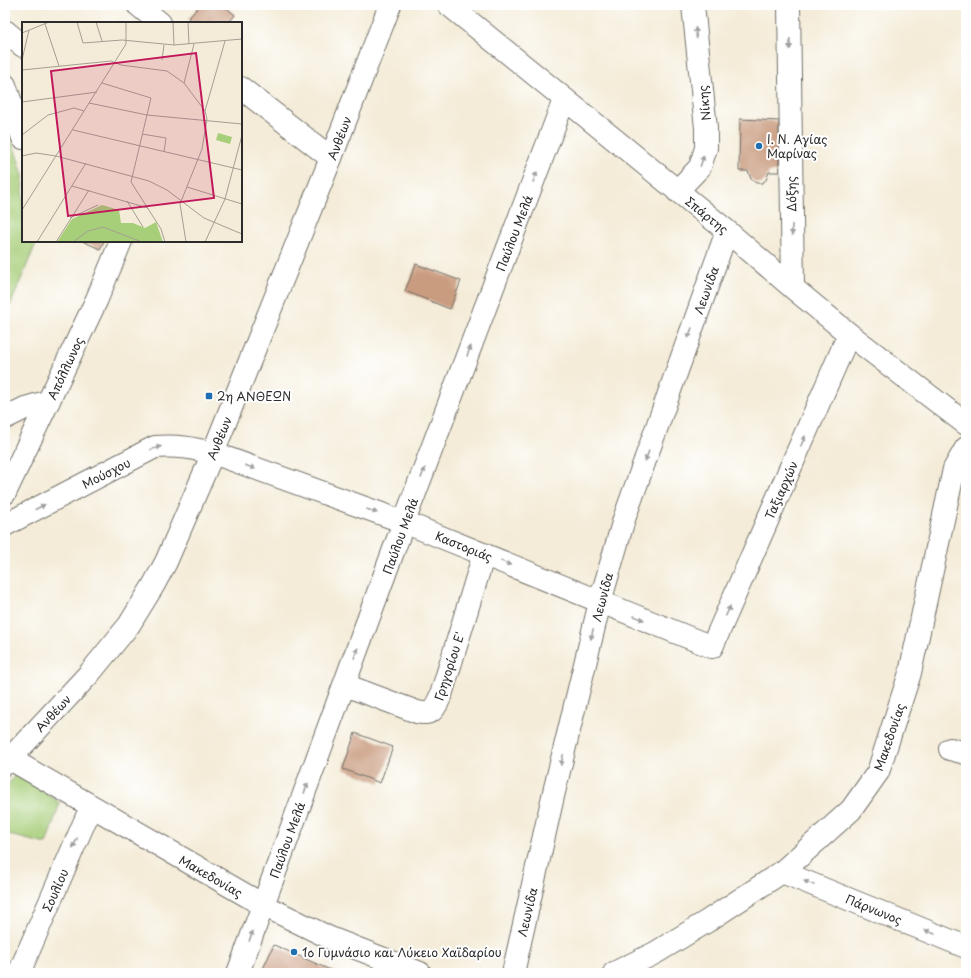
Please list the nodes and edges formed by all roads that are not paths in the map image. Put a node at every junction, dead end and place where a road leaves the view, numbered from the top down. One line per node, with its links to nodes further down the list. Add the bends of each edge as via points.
1 (138, 5): 6 (street)
2 (390, 5): 13 (street, Ανθέων)
3 (449, 5): 11 (street, Σπάρτης)
4 (693, 5): 14 (street, Νίκης, one-way to 4, via 700,167 706,148)
5 (789, 5): 17 (street, Δόξης, one-way to 17)
6 (159, 22)
7 (5, 31): 8 (street)
8 (22, 45)
9 (5, 85): 12 (street)
10 (242, 89): 13 (street)
11 (564, 100): 14 (street, Σπάρτης); 25 (street, Παύλου Μελά, one-way to 11)
12 (22, 135)
13 (331, 158): 23 (street, Ανθέων)
14 (677, 191): 15 (street, Σπάρτης)
15 (727, 231): 17 (street, Σπάρτης); 28 (street, Λεωνίδα, one-way to 28, via 624,519)
16 (121, 242): 19 (street, Απόλλωνος)
17 (793, 288): 18 (street, Σπάρτης)
18 (849, 334): 21 (street, Σπάρτης); 29 (street, Ταξιαρχών, one-way to 18)
19 (49, 401): 20 (street, via 25,408); 24 (street, Απόλλωνος)
20 (5, 418)
21 (966, 424)
22 (966, 448): 33 (street, Μακεδονίας, via 954,469 910,673 878,772 851,810)
23 (213, 453): 25 (street, Καστοριάς, one-way to 25); 26 (street, Μούσχου, one-way to 23, via 155,447 186,446); 31 (street, Ανθέων, via 166,562 129,625 90,674)
24 (5, 493)
25 (404, 522): 27 (street, Καστοριάς); 30 (street, Παύλου Μελά, one-way to 25)
26 (5, 525)
27 (484, 554): 28 (street, Καστοριάς, one-way to 28); 30 (street, Γρηγορίου Ε', via 441,694 431,712 417,712)
28 (600, 602): 29 (street, Καστοριάς, one-way to 29); 39 (street, Λεωνίδα, one-way to 39)
29 (712, 647)
30 (345, 685): 34 (street, Παύλου Μελά, one-way to 30)
31 (7, 760): 32 (street, Μακεδονίας)
32 (91, 807): 34 (street, Μακεδονίας); 36 (street, Σουλίου, one-way to 36)
33 (782, 872): 35 (street, Πάρνωνος, one-way to 33); 40 (street, Μακεδονίας, via 655,953)
34 (263, 905): 37 (street, Παύλου Μελά, one-way to 34); 38 (street, Μακεδονίας, via 330,938)
35 (966, 947)
36 (18, 973)
37 (238, 973)
38 (420, 973)
39 (513, 973)
40 (614, 973)

